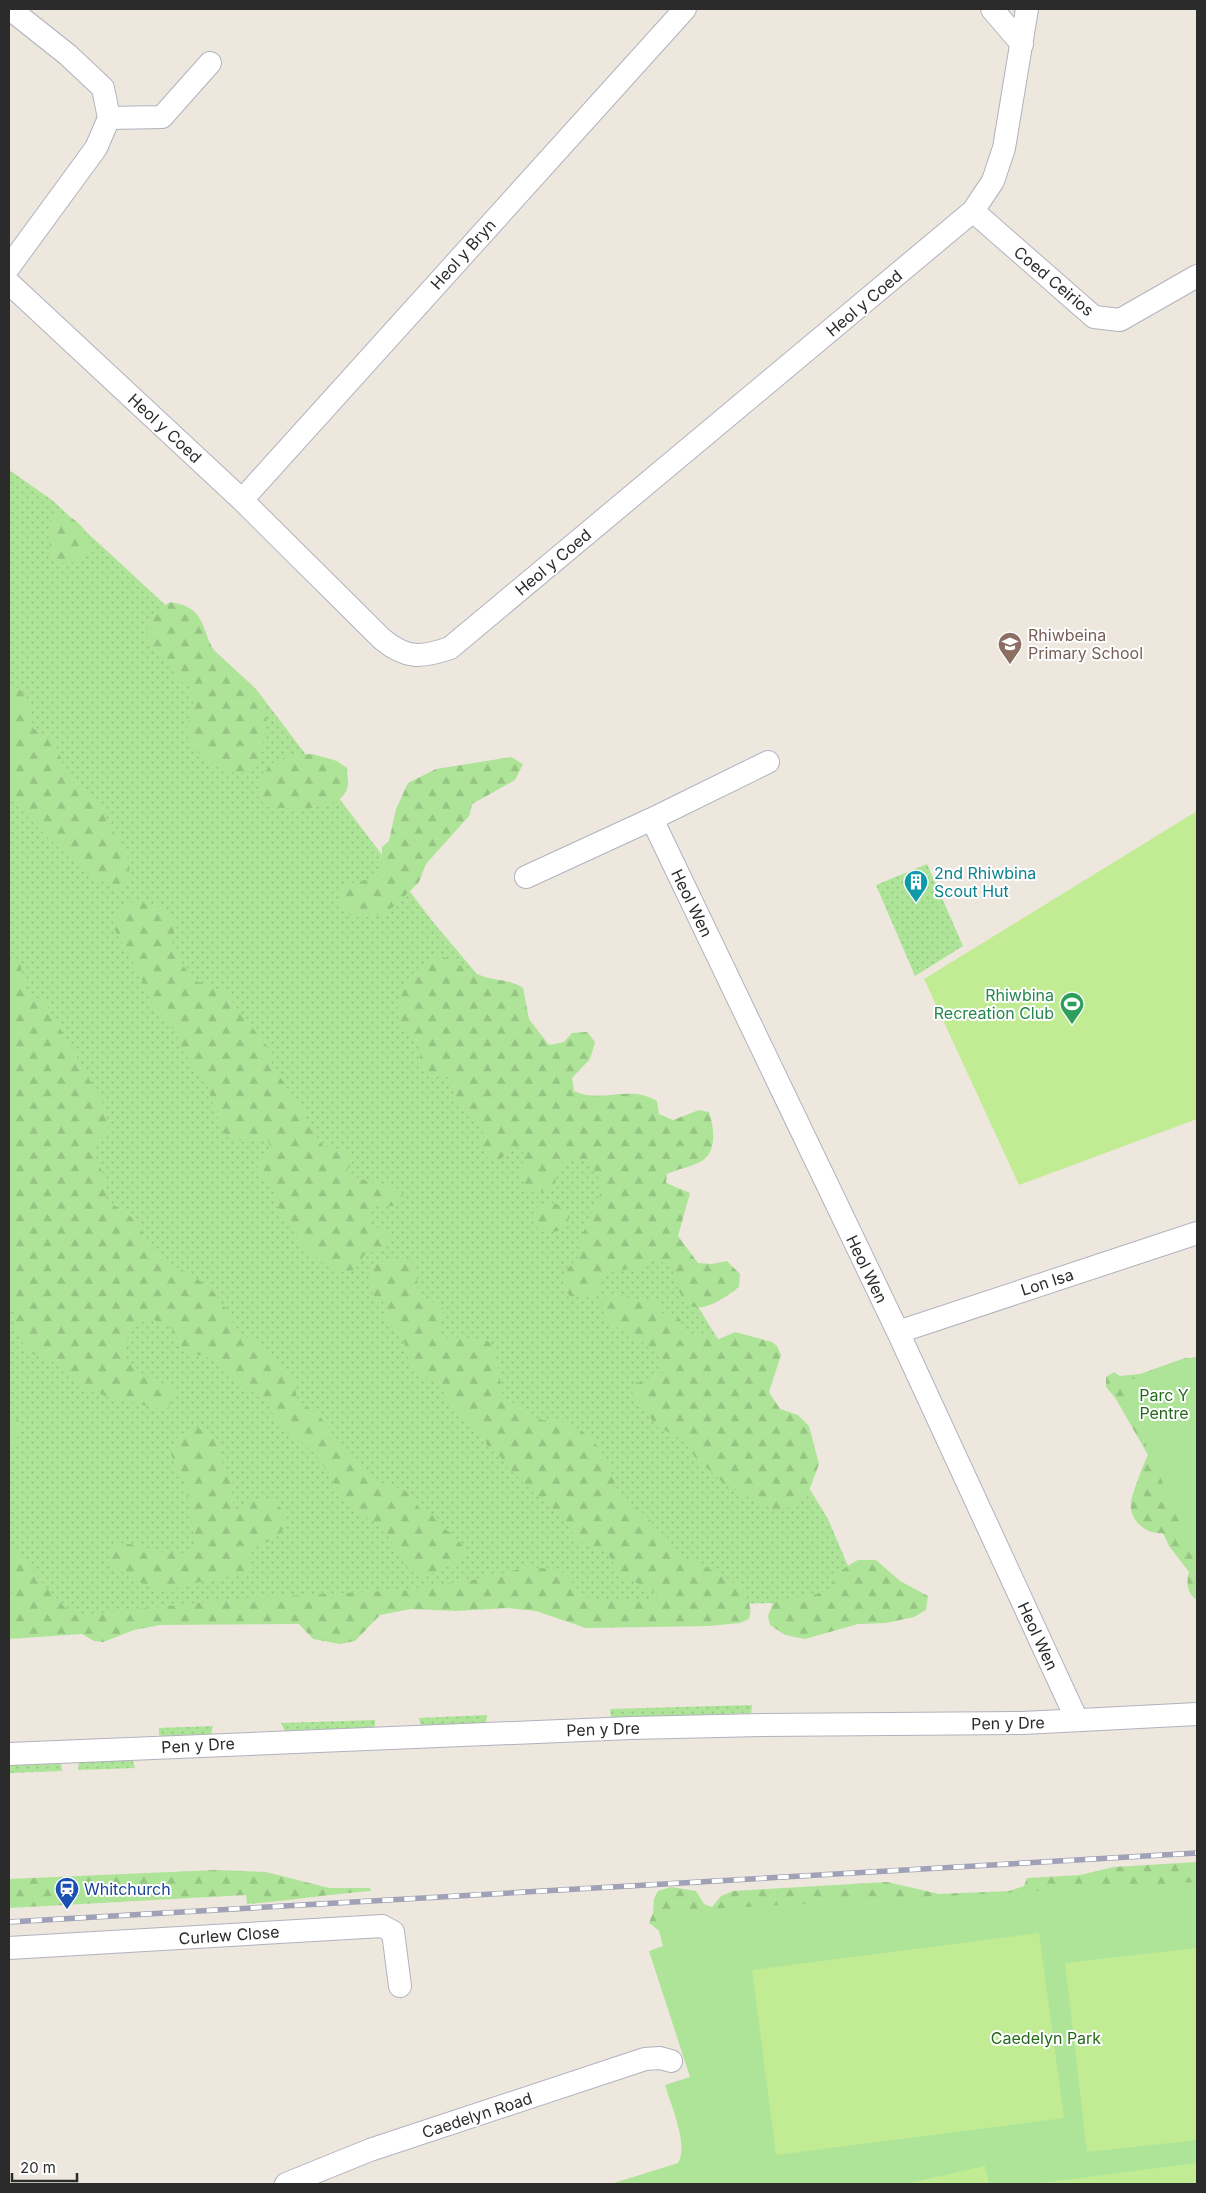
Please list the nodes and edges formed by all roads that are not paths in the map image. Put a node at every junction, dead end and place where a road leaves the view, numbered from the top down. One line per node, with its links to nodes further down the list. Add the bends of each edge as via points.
1 (10, 9): 7 (street, via 103,88)
2 (685, 9): 12 (street, Heol y Bryn)
3 (992, 9): 5 (street)
4 (1027, 9): 5 (street, Heol y Coed)
5 (1022, 44): 8 (street, Heol y Coed, via 1004,148 993,181)
6 (210, 63): 7 (street, via 162,117)
7 (109, 118): 9 (street, via 96,148)
8 (973, 211): 10 (street, Coed Ceirios, via 1094,317 1120,320); 12 (street, Heol y Coed, via 450,648 431,655 413,656 395,650)
9 (9, 267)
10 (1197, 276)
11 (9, 283): 12 (street, Heol y Coed)
12 (242, 500)
13 (768, 762): 14 (street)
14 (652, 819): 15 (street); 17 (street, Heol Wen)
15 (526, 877)
16 (1197, 1233): 17 (street, Lon Isa)
17 (898, 1332): 19 (street, Heol Wen)
18 (1197, 1714): 19 (street, Pen y Dre)
19 (1077, 1720): 20 (street, Pen y Dre, via 622,1728)
20 (9, 1754)
21 (9, 1948): 22 (street, Curlew Close, via 382,1926 392,1932)
22 (400, 1986)
23 (671, 2060): 24 (street, Caedelyn Road, via 645,2059 370,2150)
24 (286, 2184)

